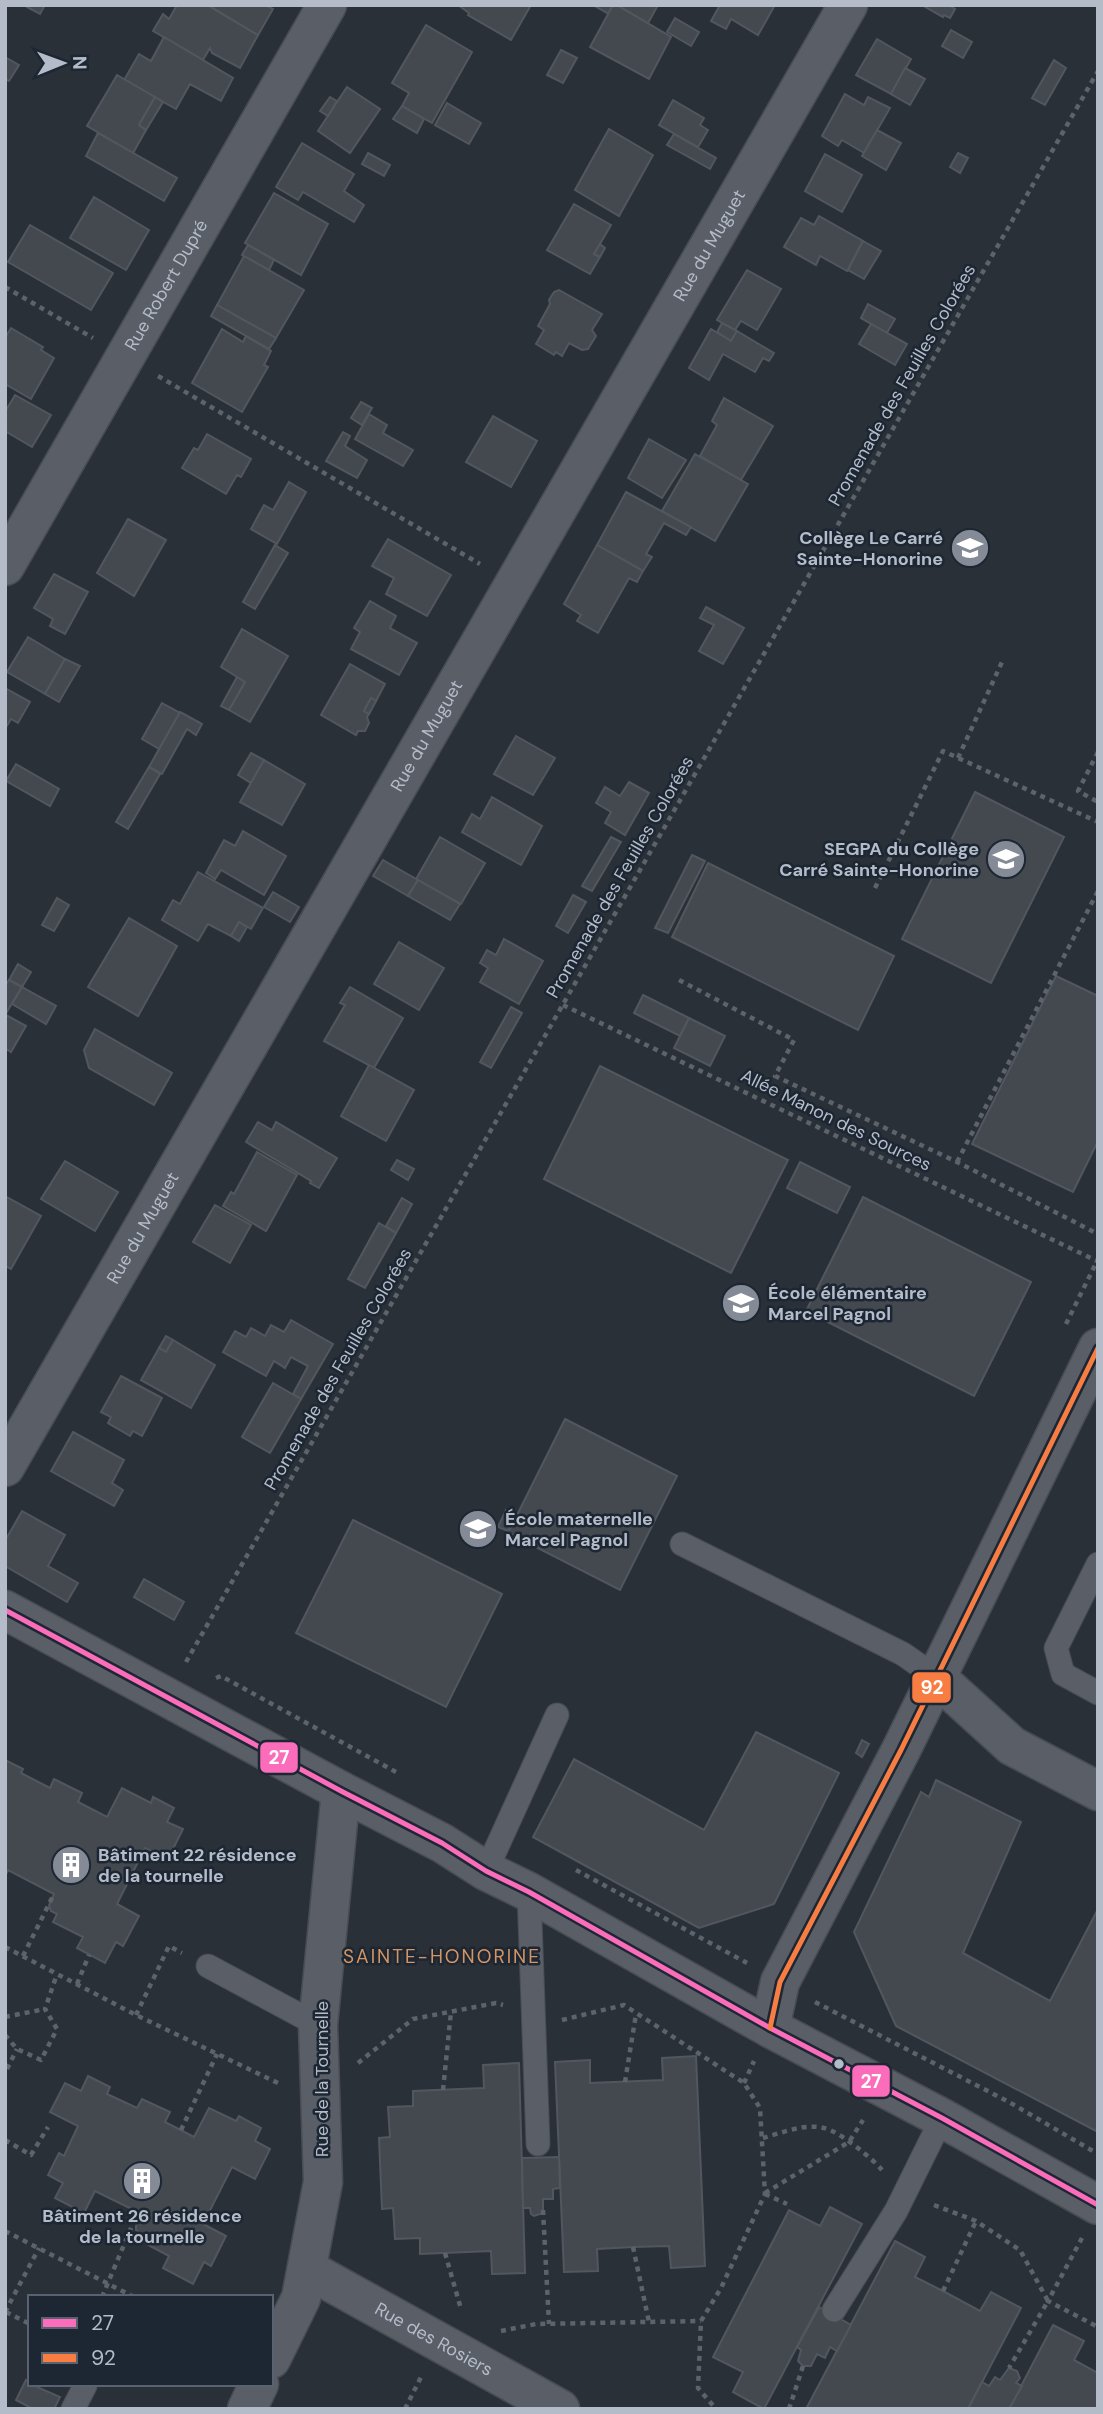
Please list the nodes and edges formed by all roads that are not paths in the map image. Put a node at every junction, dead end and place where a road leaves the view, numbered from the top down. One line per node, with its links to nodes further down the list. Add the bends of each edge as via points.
1 (327, 5): 3 (street, Rue Robert Dupré)
2 (848, 5): 5 (street, Rue du Muguet)
3 (5, 566)
4 (1098, 1348): 9 (street)
5 (5, 1467)
6 (682, 1544): 9 (lane, via 903,1654)
7 (1098, 1564): 10 (lane, via 1056,1648 1063,1674)
8 (5, 1610): 12 (street)
9 (936, 1677): 13 (street, via 1012,1746); 18 (street, via 780,1982)
10 (1098, 1693)
11 (557, 1715): 14 (lane)
12 (341, 1791): 14 (street); 17 (street, Rue de la Tournelle)
13 (1098, 1791)
14 (486, 1871): 15 (street)
15 (529, 1892): 18 (street); 20 (lane)
16 (208, 1966): 17 (lane)
17 (318, 2025): 22 (street, Rue de la Tournelle, via 323,2182)
18 (770, 2028): 19 (street)
19 (942, 2118): 21 (street); 23 (lane, via 896,2211)
20 (538, 2144)
21 (1091, 2219)
22 (307, 2269): 24 (street, Rue de la Tournelle, via 302,2298); 29 (street, Rue des Rosiers)
23 (834, 2310)
24 (273, 2355)
25 (85, 2386): 27 (lane)
26 (258, 2386): 28 (street)
27 (73, 2409)
28 (247, 2409)
29 (560, 2409)

